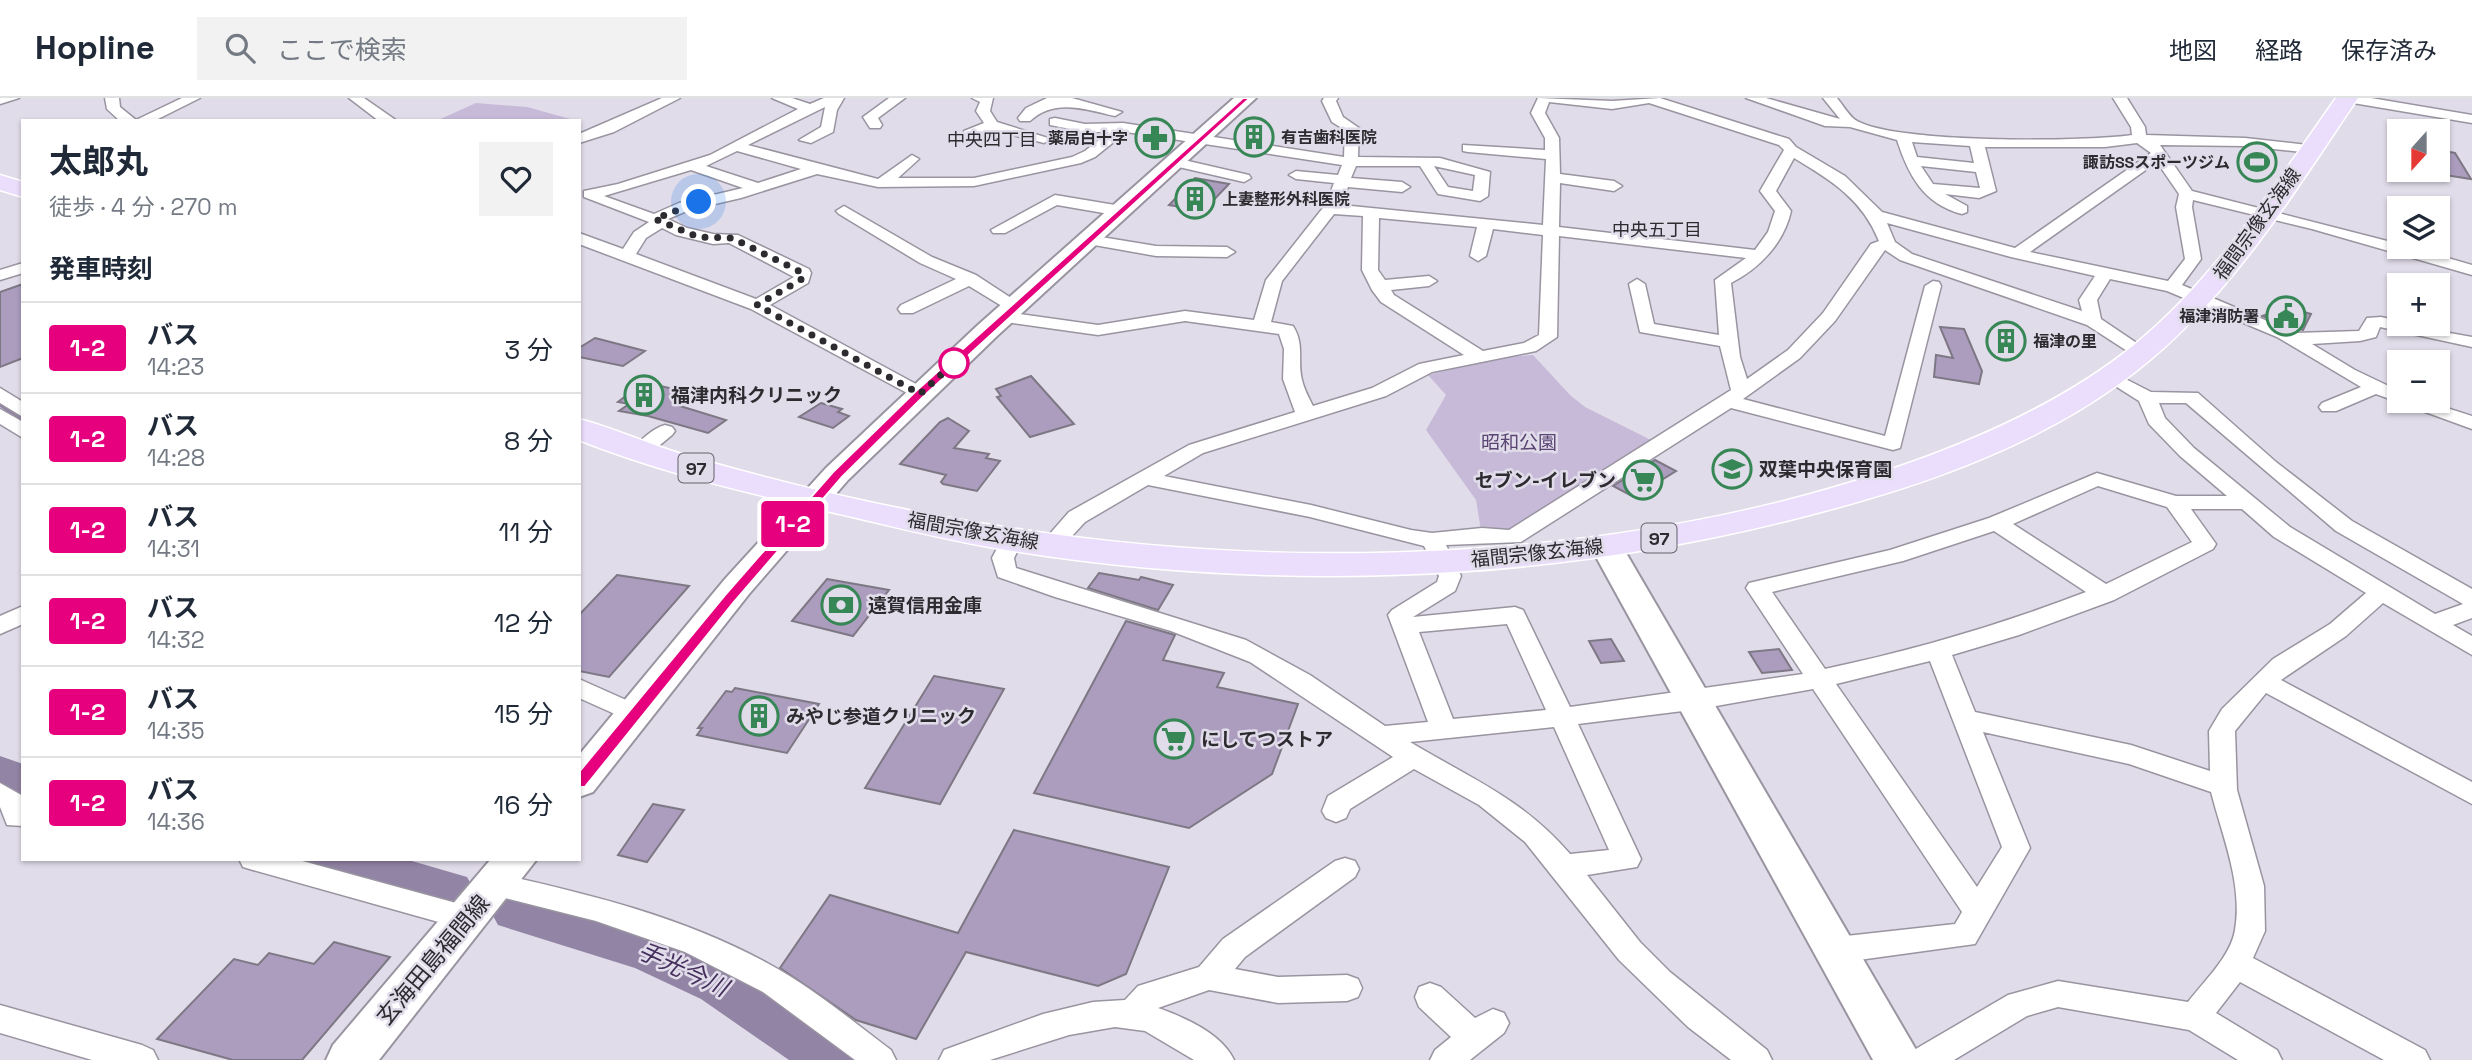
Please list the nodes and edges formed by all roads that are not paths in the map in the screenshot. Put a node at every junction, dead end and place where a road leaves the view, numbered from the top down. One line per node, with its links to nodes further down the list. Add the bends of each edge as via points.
1 (12, 98): 18 (street)
2 (112, 98): 21 (street, via 114,109)
3 (193, 98): 22 (street)
4 (356, 98): 23 (street)
5 (673, 98): 33 (street, via 609,130)
6 (779, 98): 19 (street)
7 (836, 98): 19 (street); 38 (street, via 828,129)
8 (898, 98): 28 (street, via 870,117)
9 (979, 98): 29 (street, via 988,100 984,111)
10 (1056, 98): 20 (street); 30 (street, via 1116,108)
11 (1245, 98): 36 (main road)
12 (1331, 98): 47 (street, via 1337,119 1352,128)
13 (1648, 98): 37 (street); 44 (street, via 1636,104 1546,98 1538,115 1552,138)
14 (1753, 98): 26 (street)
15 (1829, 98): 27 (street)
16 (2120, 98): 34 (street, via 2138,127)
17 (2347, 98): 24 (street); 42 (main road, 福間宗像玄海線 / 97)
18 (0, 100)
19 (810, 108): 40 (street)
20 (1025, 118)
21 (126, 119)
22 (146, 119)
23 (386, 119)
24 (2472, 119)
25 (1055, 122): 30 (street, via 1085,128)
26 (1830, 123): 27 (street); 37 (street)
27 (1850, 123): 32 (street)
28 (875, 125)
29 (992, 125): 31 (street); 35 (street)
30 (1123, 127): 36 (street); 60 (street, via 1076,160)
31 (969, 134)
32 (1903, 137): 39 (street); 48 (street)
33 (581, 138)
34 (2138, 138): 39 (street, via 2105,143); 42 (street); 43 (street, via 2153,145)
35 (1044, 139)
36 (1200, 139): 47 (street); 49 (main road)
37 (1792, 139): 74 (street); 84 (street, via 1768,191 1783,211 1781,226)
38 (806, 140)
39 (1977, 144): 52 (street)
40 (738, 147): 51 (street); 53 (street)
41 (1468, 148): 44 (street)
42 (2311, 149): 73 (main road, 福間宗像玄海線 / 97)
43 (2159, 154): 67 (street); 83 (street)
44 (1553, 155): 55 (street)
45 (1018, 157): 60 (street, via 1010,166)
46 (912, 159): 59 (street)
47 (1351, 161): 50 (street); 57 (street)
48 (1911, 161): 52 (street); 64 (street)
49 (1175, 162): 56 (street); 71 (main road)
50 (1424, 162)
51 (692, 166): 63 (street); 66 (street)
52 (1985, 168): 64 (street, via 1990,188 1984,192)
53 (817, 169): 59 (street); 63 (street)
54 (1296, 175): 57 (street)
55 (1553, 177): 61 (street); 78 (street)
56 (1244, 178)
57 (1343, 181): 62 (street); 68 (street)
58 (0, 182): 65 (main road)
59 (886, 182): 60 (street)
60 (974, 182)
61 (1614, 186)
62 (1402, 187)
63 (758, 188): 75 (street, via 684,206)
64 (1926, 188): 69 (street)
65 (21, 189)
66 (587, 194): 75 (street)
67 (2187, 194): 73 (street); 96 (street, via 2184,207 2193,259)
68 (1330, 209): 72 (street); 101 (street, via 1274,280)
69 (1962, 209)
70 (844, 211): 91 (street, via 926,260)
71 (1121, 211): 77 (street, via 1055,200); 80 (main road)
72 (1371, 213): 76 (street); 94 (street, via 1370,271)
73 (2267, 213): 88 (street); 96 (main road, 福間宗像玄海線 / 97)
74 (1876, 215): 81 (street); 83 (street)
75 (658, 220): 85 (street); 97 (street, via 698,237 732,238 803,273 802,279)
76 (1486, 223): 78 (street); 86 (street)
77 (999, 230)
78 (1552, 230): 84 (street); 106 (street, via 1548,337 1530,347)
79 (581, 239): 85 (street)
80 (1089, 240): 82 (street, via 1156,251); 99 (main road)
81 (1888, 244): 100 (street, via 1906,257); 113 (street, via 1877,247 1829,317 1794,354)
82 (1227, 252)
83 (2017, 254): 89 (street)
84 (1758, 255): 103 (street, via 1740,273 1723,280)
85 (626, 256): 97 (street)
86 (1478, 256)
87 (21, 269): 90 (street)
88 (2472, 270)
89 (2106, 273): 96 (street); 100 (street, via 2088,300)
90 (0, 275)
91 (970, 279): 98 (street); 99 (street)
92 (1429, 281): 94 (street)
93 (1637, 284): 103 (street, via 1646,328)
94 (1378, 286): 106 (street, via 1394,304)
95 (1933, 286): 113 (street, via 1892,449)
96 (2187, 293): 102 (street); 105 (main road, 福間宗像玄海線 / 97)
97 (757, 305): 112 (street)
98 (907, 309)
99 (1010, 312): 101 (street, via 1098,330 1185,316); 112 (main road)
100 (2093, 321): 105 (street)
101 (1261, 327): 118 (street, via 1286,330 1293,349 1292,379)
102 (2294, 339): 104 (street, via 2360,336 2370,333 2373,322 2381,321); 109 (street)
103 (1729, 342): 113 (street)
104 (2472, 342)
105 (2141, 354): 107 (main road, 福間宗像玄海線 / 97)
106 (1480, 357): 118 (street, via 1426,368 1379,392)
107 (2110, 377): 114 (street); 132 (main road, 福間宗像玄海線 / 97, via 1998,439 1908,476 1703,530)
108 (21, 385): 110 (street)
109 (2375, 388): 111 (street); 115 (street)
110 (0, 393): 116 (street)
111 (2387, 393)
112 (920, 394): 126 (main road)
113 (1734, 396): 133 (street)
114 (2147, 398): 122 (street, via 2191,397); 128 (street, via 2156,420)
115 (2329, 407)
116 (21, 409)
117 (2442, 413): 121 (street)
118 (1306, 414): 125 (street, via 1196,449)
119 (0, 415): 124 (street)
120 (2252, 423): 122 (street)
121 (2472, 423)
122 (2222, 424): 137 (street, via 2344,526)
123 (581, 429): 126 (main road, 福間宗像玄海線 / 97, via 653,441)
124 (21, 431)
125 (1143, 478): 131 (street, via 1077,517); 134 (street, via 1311,511)
126 (815, 498): 130 (main road, 福間宗像玄海線 / 97); 149 (main road)
127 (2175, 502): 128 (street); 129 (street, via 2097,479); 136 (street, via 2205,544)
128 (2245, 503): 135 (street, via 2282,532)
129 (1997, 523): 136 (street); 145 (street, via 1895,556 1757,588)
130 (1012, 540): 131 (main road, 福間宗像玄海線 / 97); 153 (street, via 1003,558 1006,572 1046,589 1152,615 1238,647 1293,677)
131 (1051, 545): 134 (main road, 福間宗像玄海線 / 97, via 1226,562 1368,565)
132 (1606, 546): 133 (main road, 福間宗像玄海線 / 97); 148 (main road)
133 (1514, 547): 134 (main road, 福間宗像玄海線 / 97)
134 (1437, 551): 142 (street, via 1450,576 1447,586 1400,615)
135 (2380, 593): 140 (street); 146 (street, via 2338,630)
136 (2106, 594): 144 (street, via 2023,626)
137 (2472, 599)
138 (2472, 609): 140 (street)
139 (21, 615): 141 (street)
140 (2433, 624): 143 (street)
141 (0, 626)
142 (1405, 626): 150 (street, via 1516,615); 152 (street)
143 (2472, 647)
144 (1938, 650): 145 (street); 151 (street)
145 (1818, 678): 148 (street); 165 (street)
146 (2263, 681): 156 (street, via 2222,731); 158 (street)
147 (581, 689): 149 (street)
148 (1695, 703): 150 (street); 167 (main road)
149 (635, 714): 155 (main road)
150 (1562, 716): 152 (street); 162 (street, via 1627,859)
151 (1966, 719): 156 (street, via 2132,755); 165 (street, via 2016,848)
152 (1444, 730): 153 (street)
153 (1381, 736): 154 (street)
154 (1414, 757): 159 (street, via 1338,803); 162 (street, via 1516,817)
155 (581, 780)
156 (2225, 786): 168 (street, via 2250,886 2250,931)
157 (0, 793): 160 (street, via 11,799)
158 (2472, 794)
159 (1336, 811)
160 (13, 818)
161 (260, 861): 166 (street)
162 (1563, 866): 182 (street, via 1646,969)
163 (1345, 869): 169 (street, via 1234,948)
164 (505, 872): 166 (main road, 玄海田島福間線); 178 (street, via 688,940 757,972)
165 (1978, 911): 167 (street, via 1965,935)
166 (467, 918): 177 (main road, 玄海田島福間線)
167 (1837, 950): 183 (main road)
168 (2235, 964): 173 (street); 186 (street)
169 (1209, 977): 170 (street, via 1278,990); 172 (street, via 1149,996)
170 (1347, 988)
171 (1430, 997): 175 (street)
172 (1132, 1014): 179 (street, via 1083,1018 994,1041); 180 (street, via 1174,1030)
173 (2195, 1017): 184 (street, via 2058,994 2019,1005); 185 (street)
174 (0, 1019): 176 (street)
175 (1483, 1030): 181 (street)
176 (142, 1060)
177 (350, 1060)
178 (880, 1060)
179 (956, 1060)
180 (1218, 1060)
181 (1446, 1060)
182 (1756, 1060)
183 (1898, 1060)
184 (1924, 1060)
185 (2266, 1060)
186 (2414, 1060)

